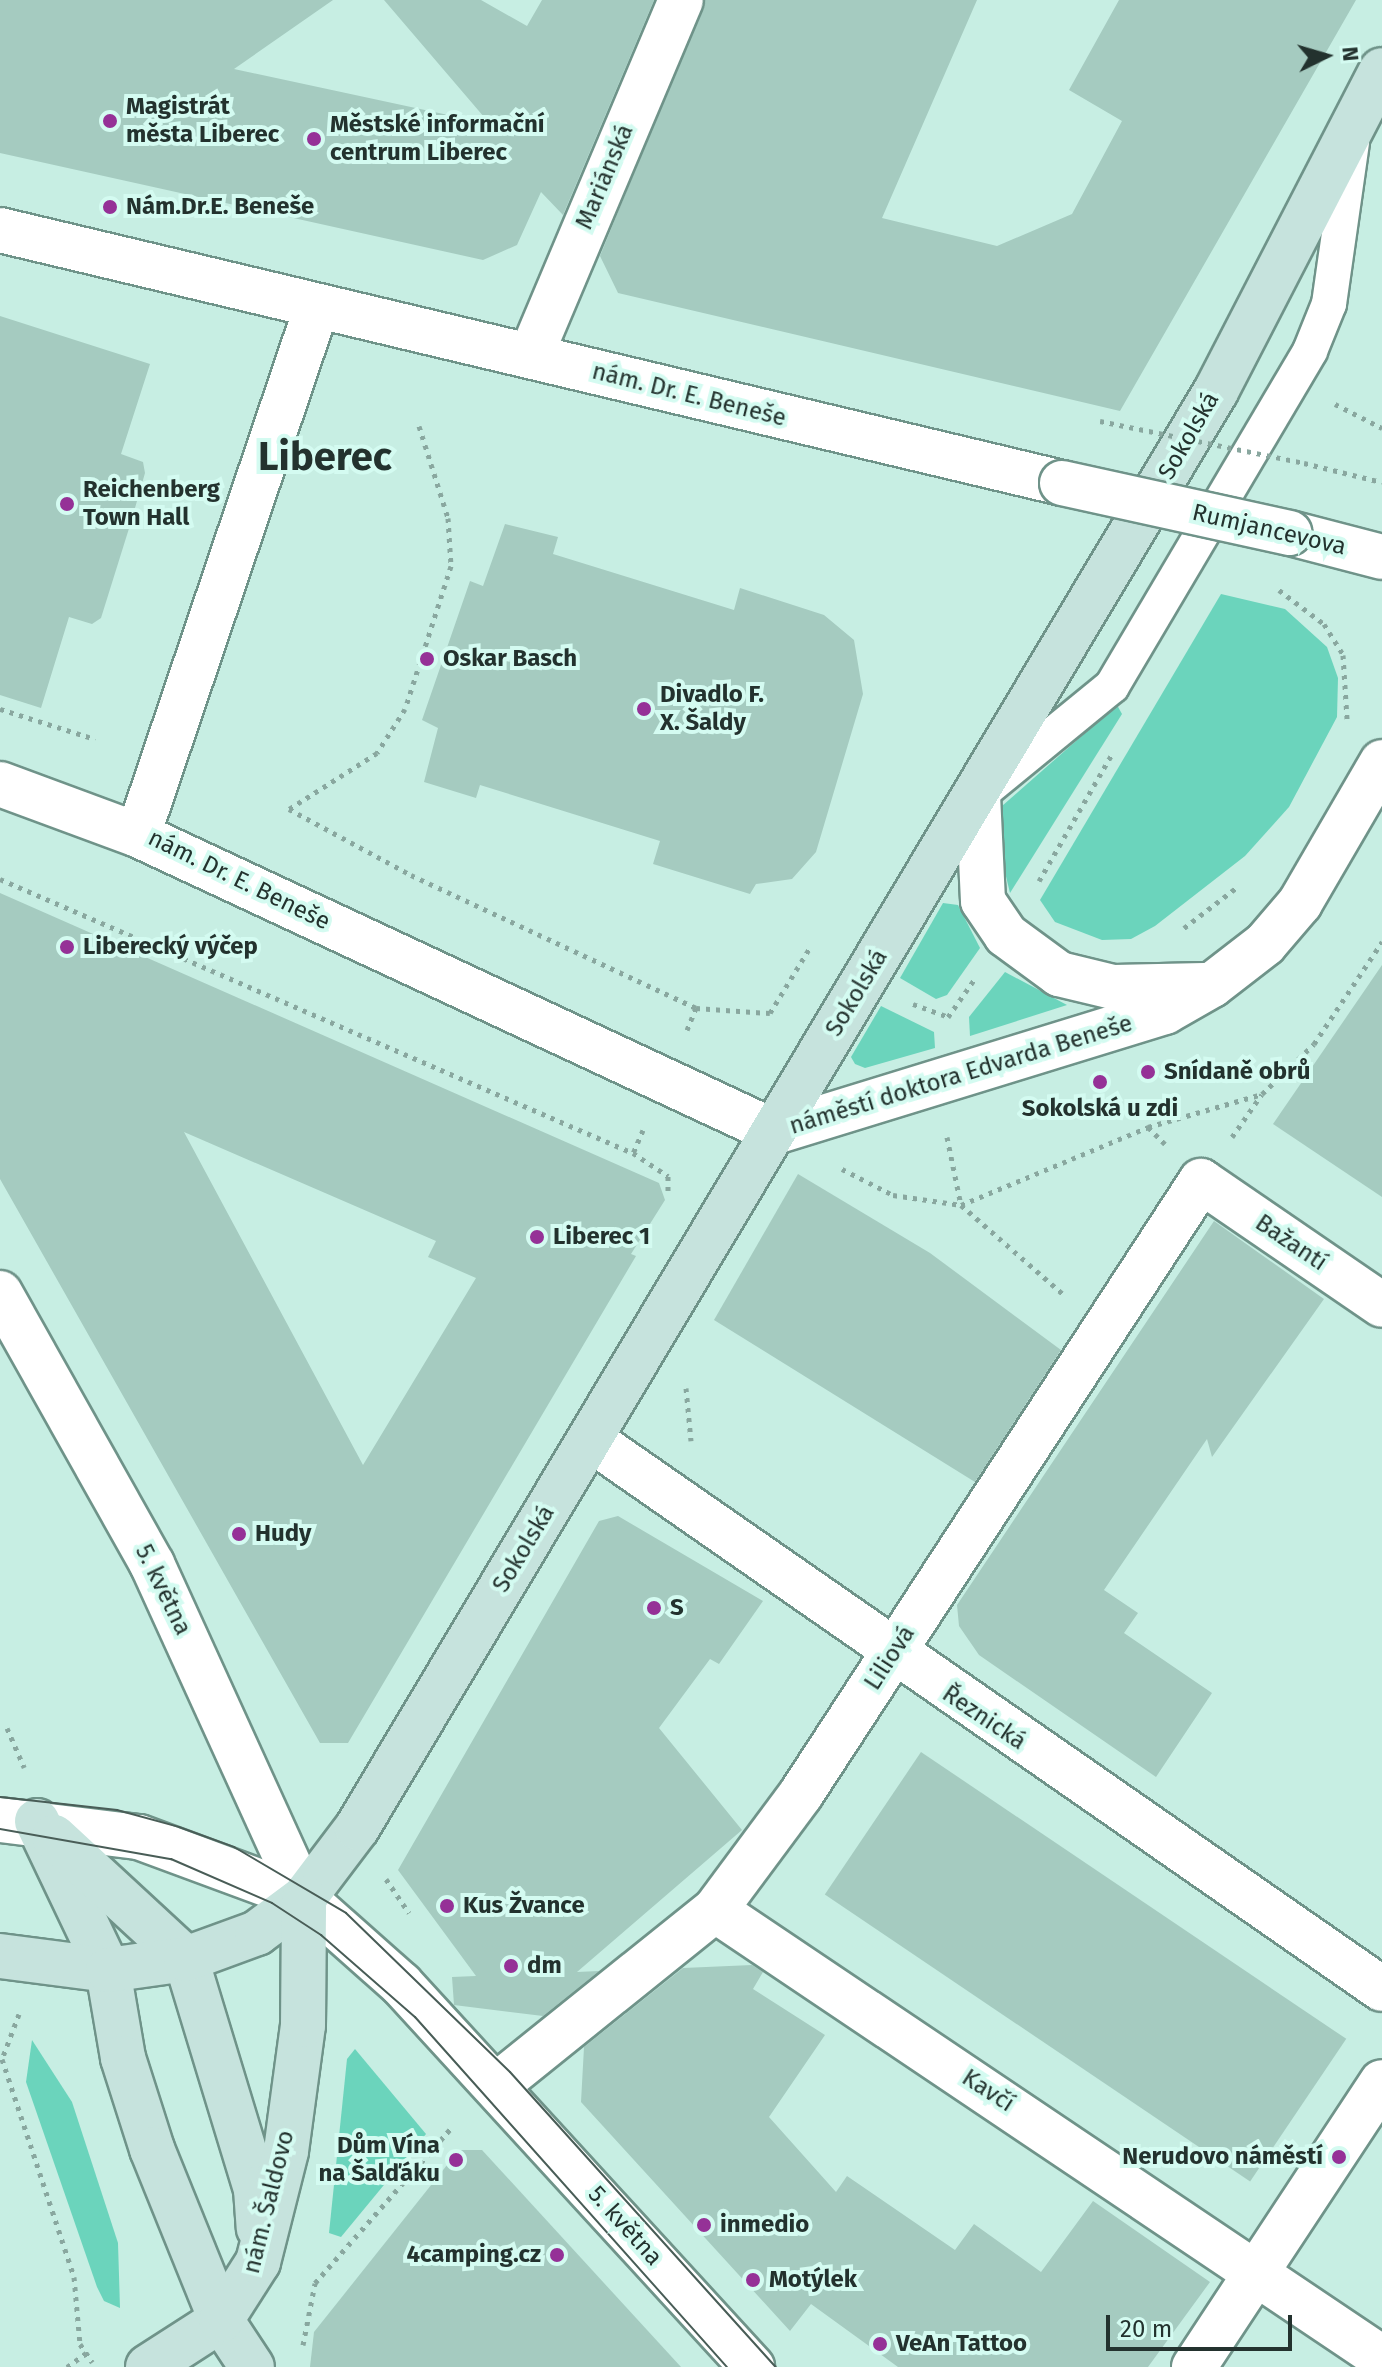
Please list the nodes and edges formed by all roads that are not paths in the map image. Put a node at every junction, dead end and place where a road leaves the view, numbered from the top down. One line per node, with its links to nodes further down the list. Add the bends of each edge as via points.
1 (681, 0): 6 (street, Mariánská)
2 (1382, 70): 3 (main road, Sokolská)
3 (1355, 116): 11 (main road, Sokolská, via 1216,391); 11 (lane, via 1329,304 1310,351 1112,686)
4 (0, 230): 5 (street, nám. Dr. E. Beneše)
5 (316, 309): 6 (street, nám. Dr. E. Beneše); 12 (street, nám. Dr. E. Beneše)
6 (531, 355): 7 (street, nám. Dr. E. Beneše)
7 (1062, 483): 8 (street, Rumjancevova, bridge)
8 (1382, 557)
9 (1382, 762): 13 (street, náměstí doktora Edvarda Beneše, via 1300,903 1265,944)
10 (5, 786): 12 (street)
11 (978, 795): 13 (street, náměstí doktora Edvarda Beneše, via 983,901 1006,935 1059,974 1113,987); 15 (main road, Sokolská)
12 (138, 835): 14 (street, nám. Dr. E. Beneše)
13 (1212, 985): 15 (street, náměstí doktora Edvarda Beneše, via 1165,1012)
14 (665, 1080): 15 (street, náměstí doktora Edvarda Beneše)
15 (775, 1132): 19 (main road, Sokolská)
16 (1201, 1181): 18 (street, Bažantí); 20 (street, Liliová)
17 (0, 1293): 22 (street, 5. května, via 152,1564)
18 (1382, 1305)
19 (590, 1439): 20 (street, Řeznická); 22 (main road, Sokolská, via 357,1828)
20 (892, 1655): 23 (street, Liliová); 27 (street, Řeznická)
21 (18, 1820): 22 (street, via 139,1837); 25 (main road); 26 (main road, nám. Šaldovo)
22 (304, 1898): 25 (main road, via 257,1933); 28 (street); 30 (main road, nám. Šaldovo, via 303,2025 286,2151)
23 (715, 1910): 28 (street, Liliová); 31 (street, Kavčí)
24 (20, 1959): 26 (main road)
25 (186, 1959): 26 (main road); 30 (main road, via 256,2189)
26 (108, 1970): 32 (main road, nám. Šaldovo, via 123,2058 152,2149)
27 (1382, 1989)
28 (504, 2078): 36 (street, 5. května)
29 (1382, 2082): 31 (street)
30 (258, 2262): 32 (main road, nám. Šaldovo)
31 (1261, 2271): 33 (street, Kavčí); 37 (street)
32 (221, 2320): 34 (main road); 35 (main road)
33 (1382, 2358)
34 (148, 2367)
35 (252, 2367)
36 (752, 2367)
37 (1194, 2367)

